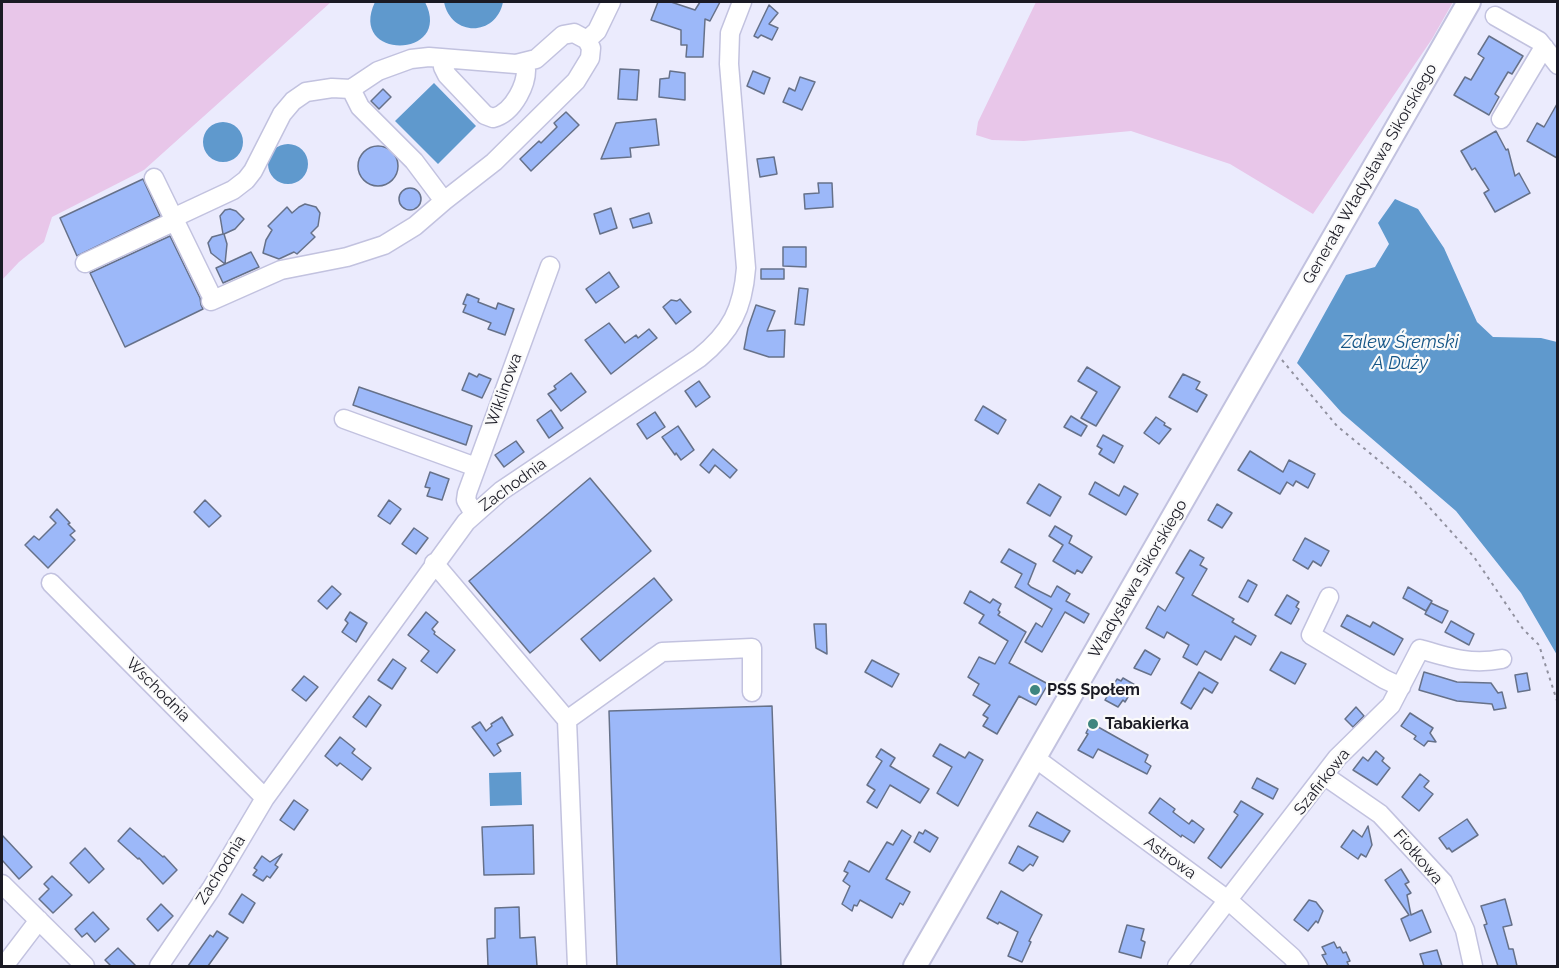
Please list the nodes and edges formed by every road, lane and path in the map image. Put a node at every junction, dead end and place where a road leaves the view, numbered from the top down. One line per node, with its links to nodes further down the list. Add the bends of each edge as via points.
1 (611, 2): 5 (street, via 597,31)
2 (742, 2): 22 (street, Zachodnia, via 733,24 729,54 746,268 742,300 734,319 699,358 501,491)
3 (1469, 2): 19 (main road, Generała Władysława Sikorskiego)
4 (1495, 16): 6 (street)
5 (587, 40): 8 (street, via 574,33 563,35 542,54); 13 (street, via 590,58 576,81 494,162)
6 (1544, 46): 9 (street); 11 (street)
7 (444, 59): 8 (street); 8 (street, via 447,75 485,115 493,118 507,110 519,95 527,73); 10 (street, via 420,57 394,64)
8 (525, 62)
9 (1557, 65)
10 (351, 89): 13 (street, via 360,107 414,161); 14 (street, via 312,90 292,101 246,180)
11 (1501, 119)
12 (154, 178): 14 (street)
13 (444, 201): 16 (street, via 390,242 361,254)
14 (174, 220): 16 (street, via 210,297 281,270); 17 (street)
15 (312, 246): 16 (street)
16 (326, 261)
17 (85, 263)
18 (550, 266): 21 (street, Wiklinowa)
19 (1271, 347): 29 (path, via 1337,426 1411,487 1474,557 1523,629 1539,645); 31 (main road, Władysława Sikorskiego)
20 (344, 418): 21 (street)
21 (476, 467): 22 (street, Wiklinowa, via 466,496)
22 (474, 514): 23 (street, Zachodnia)
23 (434, 563): 30 (street); 33 (street, Zachodnia)
24 (51, 583): 33 (street, Wschodnia)
25 (1329, 597): 27 (street, via 1311,635)
26 (1502, 659): 27 (street, Szafirkowa, via 1482,663 1420,649)
27 (1401, 687): 32 (street, Szafirkowa, via 1391,705 1337,758)
28 (752, 692): 30 (street, via 752,648 662,652)
29 (1557, 704)
30 (567, 720): 40 (street)
31 (1035, 758): 35 (street, Astrowa); 41 (main road, Władysława Sikorskiego)
32 (1326, 776): 35 (street, Szafirkowa); 44 (street, Fiołkowa, via 1380,814 1443,882 1464,930)
33 (265, 798): 39 (street, Zachodnia)
34 (2, 884): 36 (street)
35 (1229, 901): 42 (street, Szafirkowa); 43 (street, Astrowa)
36 (39, 920): 37 (street); 38 (street)
37 (4, 966)
38 (85, 966)
39 (159, 966)
40 (577, 966)
41 (915, 966)
42 (1177, 966)
43 (1299, 966)
44 (1473, 966)

